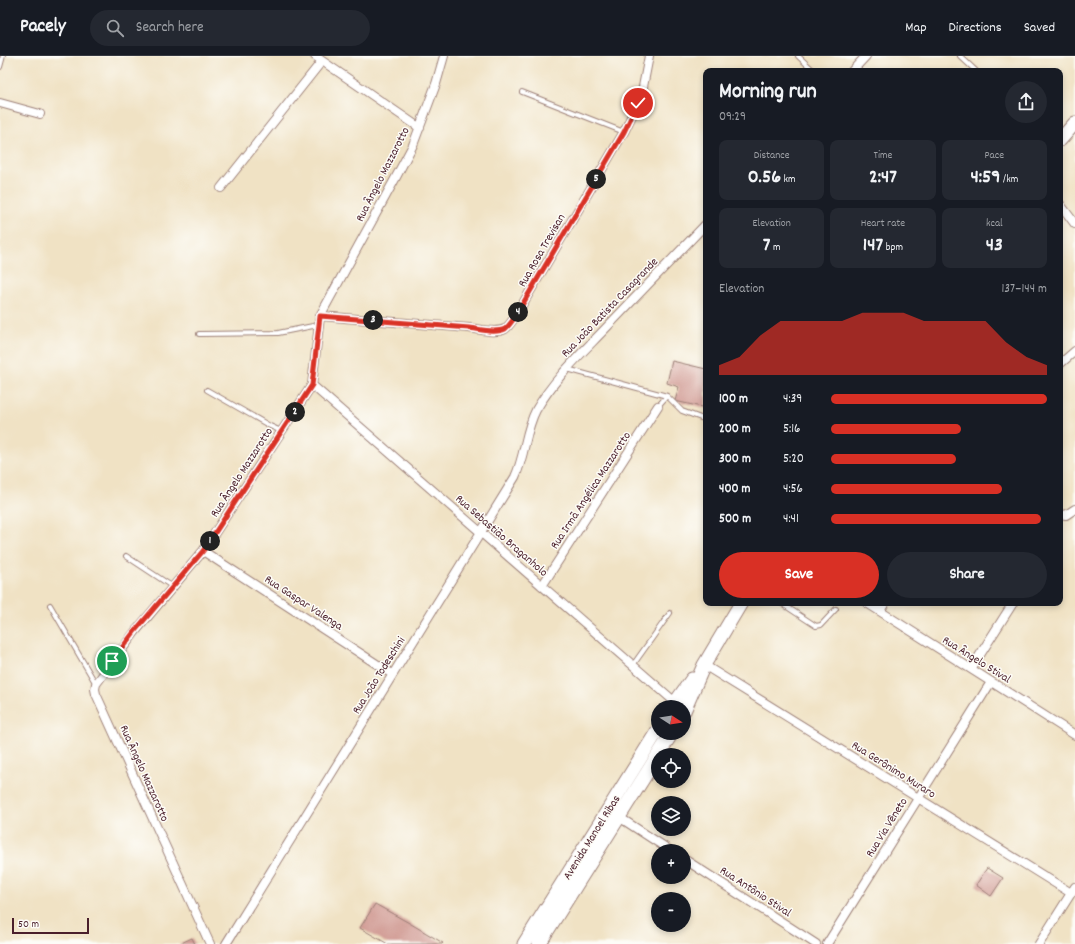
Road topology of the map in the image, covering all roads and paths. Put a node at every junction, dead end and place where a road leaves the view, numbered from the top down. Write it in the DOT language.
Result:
graph roads {
  1 [pos="3,56"];
  2 [pos="315,56"];
  3 [pos="444,56"];
  4 [pos="649,56"];
  5 [pos="798,56"];
  6 [pos="866,56"];
  7 [pos="960,56"];
  8 [pos="322,61"];
  9 [pos="0,67"];
  10 [pos="811,68"];
  11 [pos="855,68"];
  12 [pos="973,68"];
  13 [pos="522,92"];
  14 [pos="0,103"];
  15 [pos="40,114"];
  16 [pos="1075,123"];
  17 [pos="420,128"];
  18 [pos="624,132"];
  19 [pos="1063,137"];
  20 [pos="221,188"];
  21 [pos="1063,208"];
  22 [pos="1075,224"];
  23 [pos="703,227"];
  24 [pos="319,320"];
  25 [pos="199,334"];
  26 [pos="1075,351"];
  27 [pos="1063,361"];
  28 [pos="567,369"];
  29 [pos="312,385"];
  30 [pos="208,390"];
  31 [pos="667,396"];
  32 [pos="658,406"];
  33 [pos="536,412"];
  34 [pos="703,419"];
  35 [pos="282,431"];
  36 [pos="1075,509"];
  37 [pos="1063,514"];
  38 [pos="480,532"];
  39 [pos="203,551"];
  40 [pos="126,556"];
  41 [pos="542,586"];
  42 [pos="173,587"];
  43 [pos="50,605"];
  44 [pos="739,606"];
  45 [pos="786,606"];
  46 [pos="872,606"];
  47 [pos="883,606"];
  48 [pos="1011,606"];
  49 [pos="836,609"];
  50 [pos="880,611"];
  51 [pos="670,613"];
  52 [pos="704,665"];
  53 [pos="633,666"];
  54 [pos="971,669"];
  55 [pos="392,674"];
  56 [pos="991,682"];
  57 [pos="96,684"];
  58 [pos="669,700"];
  59 [pos="681,700"];
  60 [pos="1075,735"];
  61 [pos="652,740"];
  62 [pos="651,766"];
  63 [pos="918,798"];
  64 [pos="619,817"];
  65 [pos="660,844"];
  66 [pos="691,864"];
  67 [pos="1073,890"];
  68 [pos="210,944"];
  69 [pos="226,944"];
  70 [pos="524,944"];
  71 [pos="540,944"];
  72 [pos="816,944"];
  73 [pos="827,944"];
  74 [pos="1039,944"];
  1 -- 9 [label="lane"];
  2 -- 8 [label="street"];
  3 -- 17 [label="street, Rua Ângelo Mazzarotto"];
  4 -- 18 [label="street, Rua Rosa Trevisan"];
  5 -- 10 [label="lane"];
  6 -- 11 [label="street"];
  7 -- 12 [label="lane"];
  8 -- 17 [label="street"];
  8 -- 20 [label="street"];
  13 -- 18 [label="lane"];
  14 -- 15 [label="street"];
  16 -- 19 [label="main road"];
  17 -- 24 [label="street, Rua Ângelo Mazzarotto"];
  18 -- 24 [label="street, Rua Rosa Trevisan"];
  21 -- 22 [label="street"];
  23 -- 28 [label="street, Rua João Batista Casagrande"];
  24 -- 25 [label="lane"];
  24 -- 29 [label="street, Rua Ângelo Mazzarotto"];
  26 -- 27 [label="street"];
  28 -- 31 [label="lane"];
  28 -- 33 [label="street, Rua João Batista Casagrande"];
  29 -- 35 [label="street, Rua Ângelo Mazzarotto"];
  29 -- 38 [label="street, Rua Sebastião Braganholo"];
  30 -- 35 [label="lane"];
  31 -- 32 [label="lane"];
  31 -- 34 [label="lane"];
  32 -- 41 [label="street, Rua Irmã Angélica Mazzarotto"];
  33 -- 38 [label="street, Rua João Todeschini"];
  35 -- 39 [label="street, Rua Ângelo Mazzarotto"];
  36 -- 37 [label="street"];
  38 -- 41 [label="street, Rua Sebastião Braganholo"];
  38 -- 55 [label="street, Rua João Todeschini"];
  39 -- 42 [label="street, Rua Ângelo Mazzarotto"];
  39 -- 55 [label="street, Rua Gaspar Valenga"];
  40 -- 42 [label="lane"];
  41 -- 53 [label="street, Rua Sebastião Braganholo"];
  42 -- 57 [label="street, Rua Ângelo Mazzarotto"];
  43 -- 57 [label="lane"];
  44 -- 52 [label="main road"];
  45 -- 49 [label="lane"];
  46 -- 50 [label="street, Rua Ângelo Stival"];
  47 -- 50 [label="street"];
  48 -- 54 [label="street"];
  50 -- 54 [label="street, Rua Ângelo Stival"];
  51 -- 53 [label="lane"];
  52 -- 59 [label="main road"];
  52 -- 63 [label="street, Rua Gerônimo Muraro"];
  53 -- 58 [label="street, Rua Sebastião Braganholo"];
  54 -- 56 [label="street, Rua Ângelo Stival"];
  55 -- 69 [label="street, Rua João Todeschini"];
  56 -- 60 [label="street, Rua Ângelo Stival"];
  56 -- 63 [label="street, Rua Via Vêneto"];
  57 -- 68 [label="street, Rua Ângelo Mazzarotto"];
  61 -- 70 [label="main road, Avenida Manoel Ribas"];
  62 -- 64 [label="main road, Avenida Manoel Ribas"];
  63 -- 67 [label="street, Rua Gerônimo Muraro"];
  63 -- 73 [label="street, Rua Via Vêneto"];
  64 -- 65 [label="street"];
  64 -- 71 [label="main road, Avenida Manoel Ribas"];
  66 -- 72 [label="street, Rua Antônio Stival"];
  67 -- 74 [label="street"];
}
